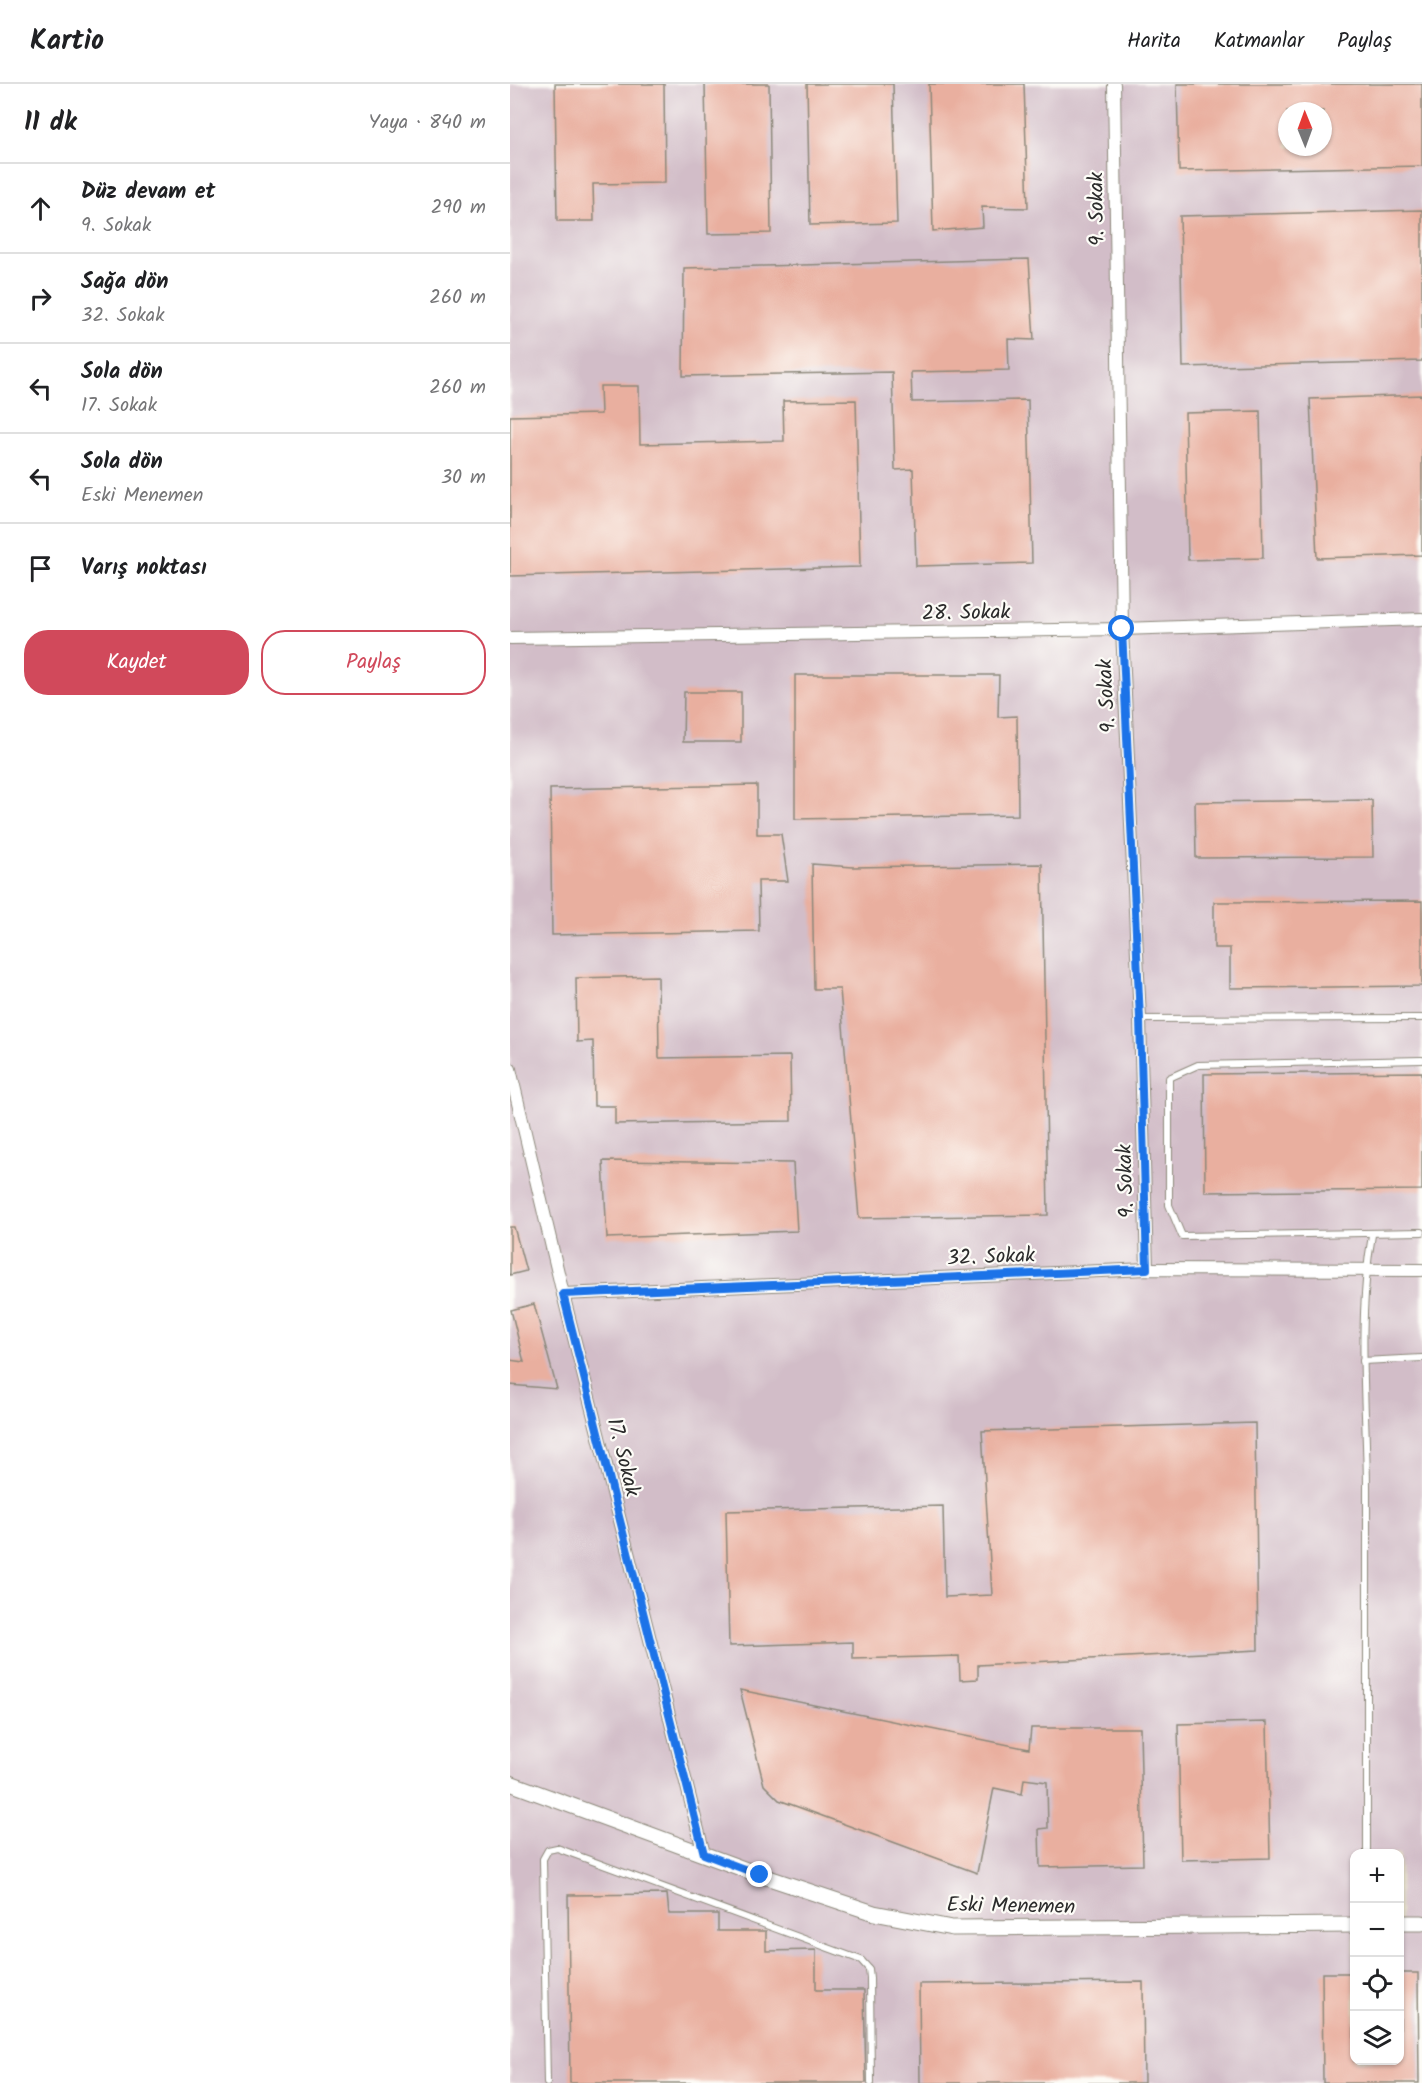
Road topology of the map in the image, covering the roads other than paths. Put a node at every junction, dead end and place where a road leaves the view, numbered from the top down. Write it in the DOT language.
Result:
graph roads {
  1 [pos="1114,84"];
  2 [pos="1422,620"];
  3 [pos="1122,629"];
  4 [pos="510,638"];
  5 [pos="1422,1018"];
  6 [pos="1140,1019"];
  7 [pos="1422,1060"];
  8 [pos="510,1069"];
  9 [pos="1422,1232"];
  10 [pos="1372,1235"];
  11 [pos="1147,1269"];
  12 [pos="1422,1270"];
  13 [pos="1366,1271"];
  14 [pos="563,1294"];
  15 [pos="1422,1358"];
  16 [pos="1363,1361"];
  17 [pos="510,1783"];
  18 [pos="1366,1849"];
  19 [pos="704,1854"];
  20 [pos="1404,1923"];
  21 [pos="1422,1923"];
  22 [pos="1350,1924"];
  23 [pos="547,2083"];
  24 [pos="871,2083"];
  1 -- 3 [label="street, 9. Sokak"];
  2 -- 3 [label="street, 28. Sokak"];
  3 -- 4 [label="street, 28. Sokak"];
  3 -- 6 [label="street, 9. Sokak"];
  5 -- 6 [label="lane"];
  6 -- 11 [label="street, 9. Sokak"];
  7 -- 10 [label="lane"];
  8 -- 14 [label="street, 17. Sokak"];
  9 -- 10 [label="lane"];
  10 -- 13 [label="lane"];
  11 -- 13 [label="street, 32. Sokak"];
  11 -- 14 [label="street, 32. Sokak"];
  12 -- 13 [label="street, 32. Sokak"];
  13 -- 16 [label="lane"];
  14 -- 19 [label="street, 17. Sokak"];
  15 -- 16 [label="lane"];
  16 -- 18 [label="lane"];
  17 -- 19 [label="street, Eski Menemen"];
  19 -- 22 [label="street, Eski Menemen"];
  20 -- 21 [label="street"];
  23 -- 24 [label="lane"];
}
